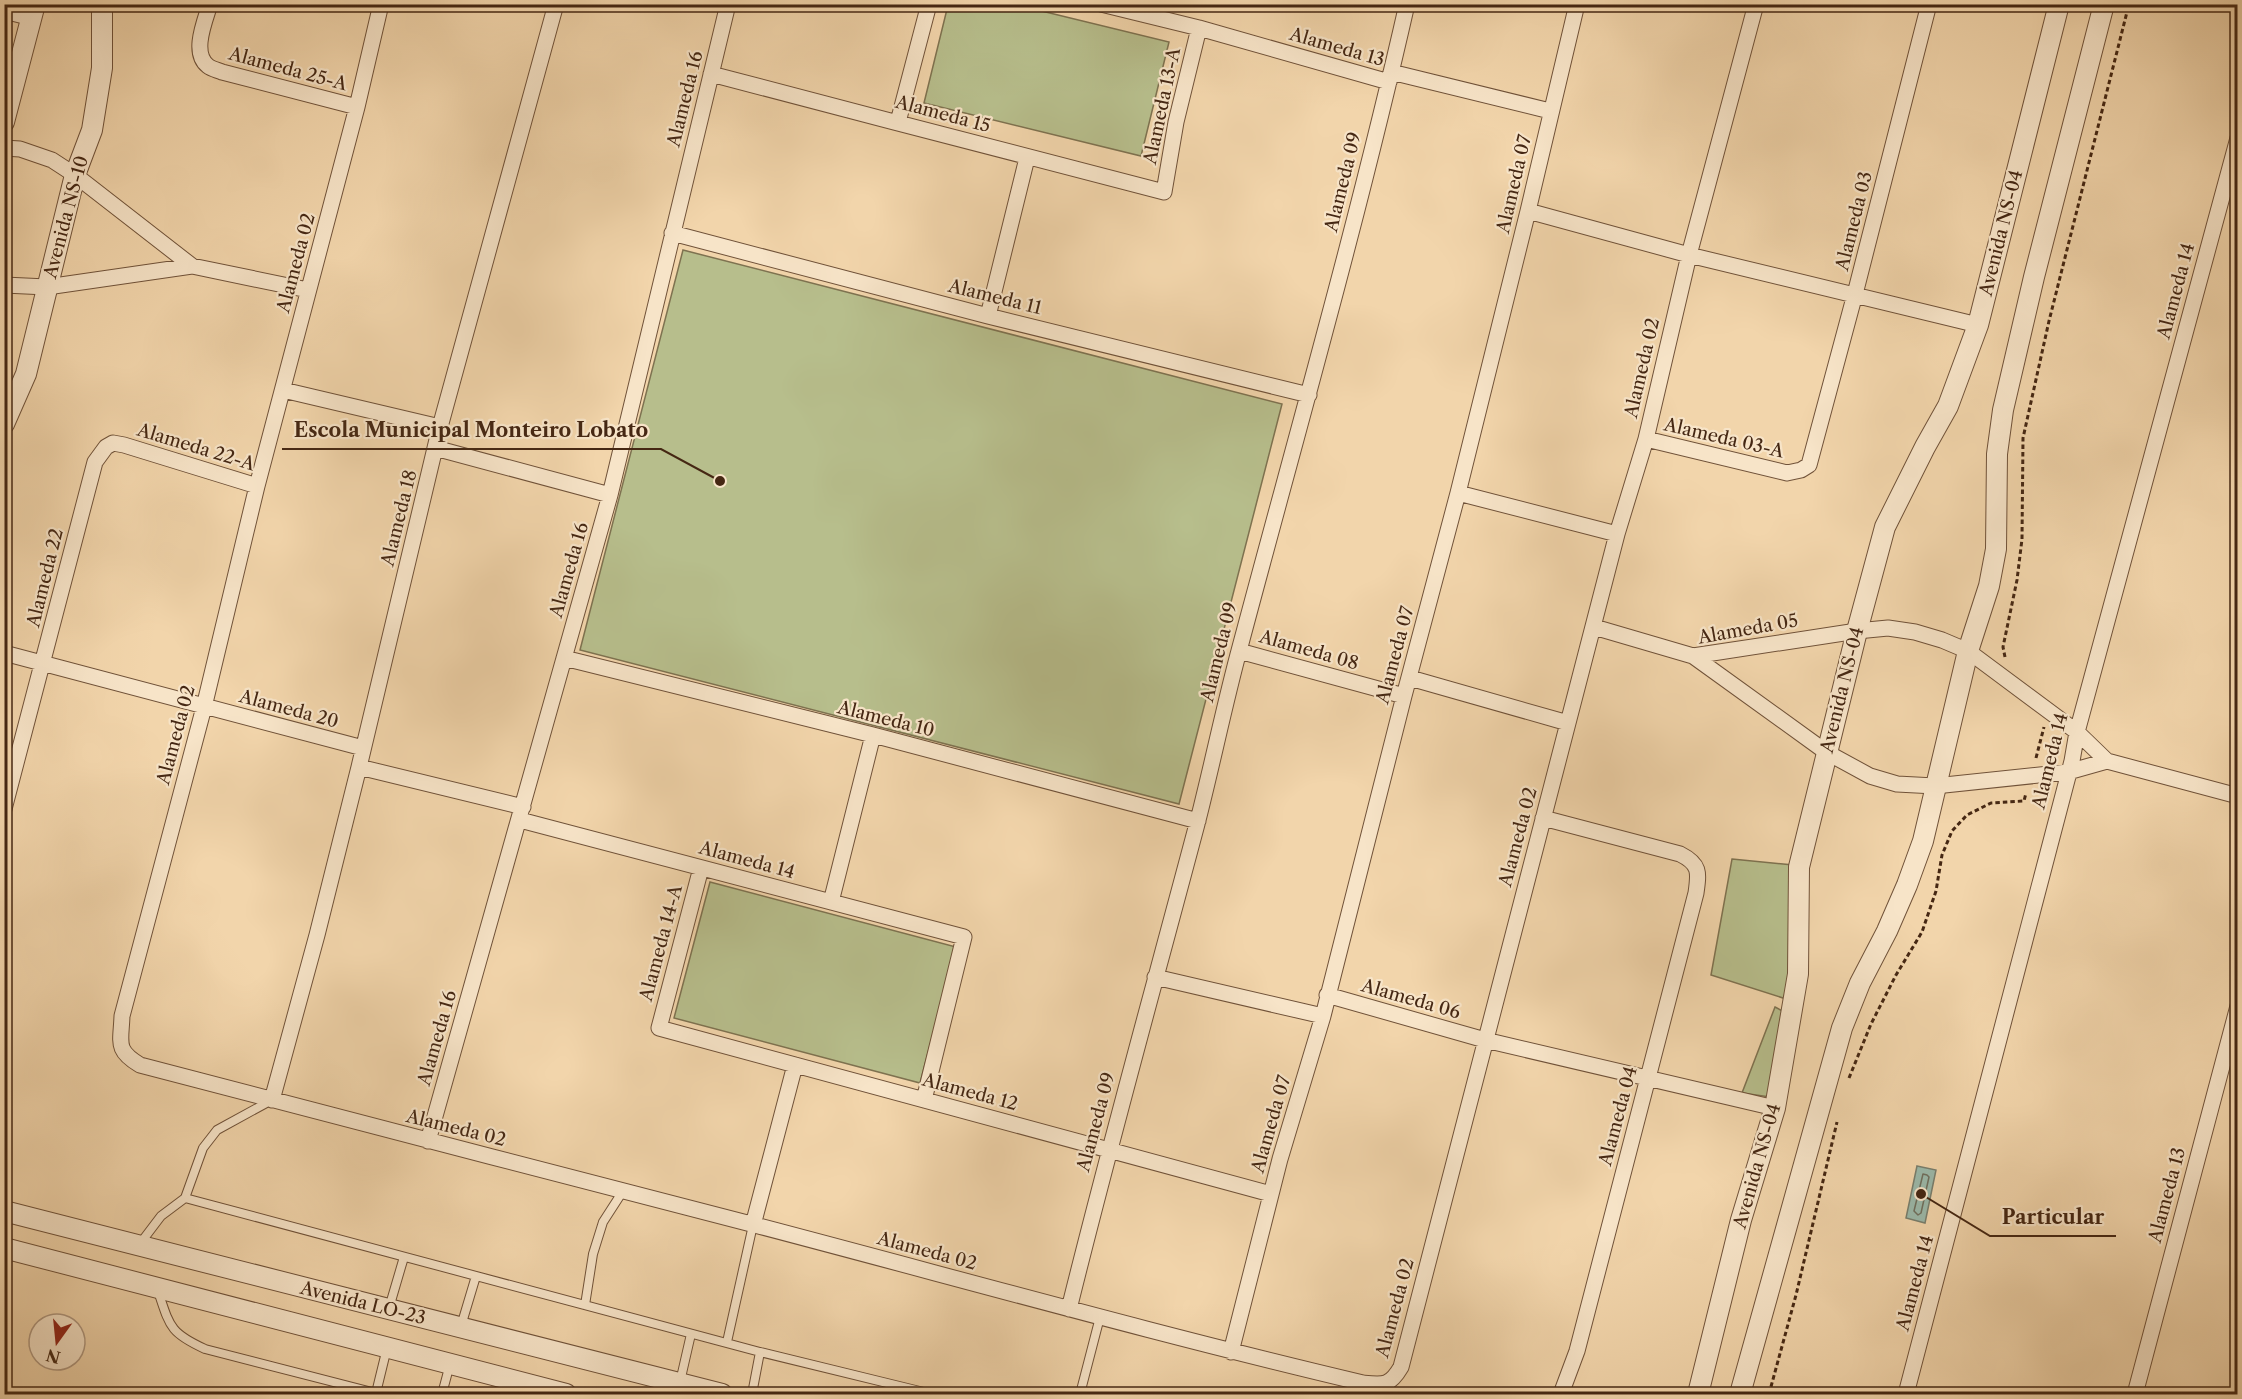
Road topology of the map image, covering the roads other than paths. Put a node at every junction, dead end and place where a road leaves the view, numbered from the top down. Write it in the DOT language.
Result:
graph roads {
  1 [pos="102,4"];
  2 [pos="210,4"];
  3 [pos="381,4"];
  4 [pos="556,4"];
  5 [pos="728,4"];
  6 [pos="929,4"];
  7 [pos="1101,4"];
  8 [pos="1407,4"];
  9 [pos="1577,4"];
  10 [pos="1929,4"];
  11 [pos="2060,4"];
  12 [pos="2104,4"];
  13 [pos="1755,5"];
  14 [pos="4,11"];
  15 [pos="34,11"];
  16 [pos="1199,28"];
  17 [pos="711,74"];
  18 [pos="1390,77"];
  19 [pos="357,107"];
  20 [pos="1550,111"];
  21 [pos="4,122"];
  22 [pos="898,122"];
  23 [pos="2238,138"];
  24 [pos="4,148"];
  25 [pos="1027,158"];
  26 [pos="75,175"];
  27 [pos="1164,192"];
  28 [pos="1528,211"];
  29 [pos="672,233"];
  30 [pos="1689,255"];
  31 [pos="192,267"];
  32 [pos="4,285"];
  33 [pos="47,287"];
  34 [pos="309,290"];
  35 [pos="1855,294"];
  36 [pos="988,316"];
  37 [pos="1978,325"];
  38 [pos="283,390"];
  39 [pos="1309,395"];
  40 [pos="4,424"];
  41 [pos="440,427"];
  42 [pos="1646,439"];
  43 [pos="1815,447"];
  44 [pos="435,448"];
  45 [pos="95,462"];
  46 [pos="257,486"];
  47 [pos="1458,493"];
  48 [pos="610,495"];
  49 [pos="1617,534"];
  50 [pos="1594,627"];
  51 [pos="1857,631"];
  52 [pos="1239,651"];
  53 [pos="1968,651"];
  54 [pos="4,653"];
  55 [pos="1692,656"];
  56 [pos="564,658"];
  57 [pos="44,663"];
  58 [pos="1410,678"];
  59 [pos="1404,696"];
  60 [pos="204,707"];
  61 [pos="1568,723"];
  62 [pos="2077,732"];
  63 [pos="873,735"];
  64 [pos="363,748"];
  65 [pos="1826,752"];
  66 [pos="2107,761"];
  67 [pos="359,767"];
  68 [pos="2068,772"];
  69 [pos="1935,786"];
  70 [pos="2238,796"];
  71 [pos="4,808"];
  72 [pos="522,814"];
  73 [pos="1543,818"];
  74 [pos="1198,821"];
  75 [pos="701,868"];
  76 [pos="831,902"];
  77 [pos="1155,977"];
  78 [pos="1327,995"];
  79 [pos="2238,1006"];
  80 [pos="1323,1016"];
  81 [pos="659,1028"];
  82 [pos="1485,1040"];
  83 [pos="795,1065"];
  84 [pos="1648,1078"];
  85 [pos="272,1100"];
  86 [pos="924,1100"];
  87 [pos="1775,1108"];
  88 [pos="428,1141"];
  89 [pos="1108,1150"];
  90 [pos="623,1191"];
  91 [pos="185,1198"];
  92 [pos="1270,1200"];
  93 [pos="4,1211"];
  94 [pos="753,1225"];
  95 [pos="139,1245"];
  96 [pos="4,1248"];
  97 [pos="404,1257"];
  98 [pos="476,1276"];
  99 [pos="157,1288"];
  100 [pos="585,1305"];
  101 [pos="388,1309"];
  102 [pos="1069,1309"];
  103 [pos="1100,1317"];
  104 [pos="461,1328"];
  105 [pos="691,1334"];
  106 [pos="727,1342"];
  107 [pos="387,1348"];
  108 [pos="760,1352"];
  109 [pos="1231,1352"];
  110 [pos="450,1364"];
  111 [pos="679,1383"];
  112 [pos="378,1394"];
  113 [pos="442,1395"];
  114 [pos="566,1395"];
  115 [pos="722,1395"];
  116 [pos="752,1395"];
  117 [pos="932,1395"];
  118 [pos="1080,1395"];
  119 [pos="1561,1395"];
  120 [pos="1698,1395"];
  121 [pos="1740,1395"];
  122 [pos="1906,1395"];
  123 [pos="2135,1395"];
  1 -- 26 [label="street, Avenida NS-10"];
  2 -- 19 [label="street, Alameda 25-A"];
  3 -- 19 [label="street, Alameda 02"];
  4 -- 41 [label="street, Alameda 18"];
  5 -- 17 [label="street, Alameda 16"];
  6 -- 22 [label="street"];
  7 -- 16 [label="street, Alameda 13"];
  8 -- 18 [label="street, Alameda 09"];
  9 -- 20 [label="street, Alameda 07"];
  10 -- 35 [label="street, Alameda 03"];
  11 -- 37 [label="street, Avenida NS-04"];
  12 -- 53 [label="street"];
  13 -- 30 [label="street, Alameda 02"];
  14 -- 15 [label="street"];
  15 -- 21 [label="street"];
  16 -- 18 [label="street, Alameda 13"];
  16 -- 27 [label="street, Alameda 13-A"];
  17 -- 22 [label="street, Alameda 15"];
  17 -- 29 [label="street, Alameda 16"];
  18 -- 20 [label="street, Alameda 13"];
  18 -- 39 [label="street, Alameda 09"];
  19 -- 34 [label="street, Alameda 02"];
  20 -- 28 [label="street, Alameda 07"];
  22 -- 25 [label="street, Alameda 15"];
  23 -- 62 [label="street, Alameda 14"];
  24 -- 26 [label="street"];
  25 -- 27 [label="street, Alameda 15"];
  25 -- 36 [label="street"];
  26 -- 31 [label="street"];
  26 -- 33 [label="street, Avenida NS-10"];
  28 -- 30 [label="street"];
  28 -- 47 [label="street, Alameda 07"];
  29 -- 36 [label="street, Alameda 11"];
  29 -- 48 [label="street, Alameda 16"];
  30 -- 35 [label="street"];
  30 -- 42 [label="street, Alameda 02"];
  31 -- 33 [label="street"];
  31 -- 34 [label="street"];
  32 -- 33 [label="street"];
  33 -- 40 [label="street, Avenida NS-10"];
  34 -- 38 [label="street, Alameda 02"];
  35 -- 37 [label="street"];
  35 -- 43 [label="street, Alameda 03"];
  36 -- 39 [label="street, Alameda 11"];
  37 -- 51 [label="street, Avenida NS-04"];
  38 -- 41 [label="street"];
  38 -- 46 [label="street, Alameda 02"];
  39 -- 52 [label="street, Alameda 09"];
  41 -- 44 [label="street, Alameda 18"];
  42 -- 43 [label="street, Alameda 03-A"];
  42 -- 49 [label="street, Alameda 02"];
  44 -- 48 [label="street"];
  44 -- 64 [label="street, Alameda 18"];
  45 -- 46 [label="street, Alameda 22-A"];
  45 -- 57 [label="street, Alameda 22"];
  46 -- 60 [label="street, Alameda 02"];
  47 -- 49 [label="street"];
  47 -- 58 [label="street, Alameda 07"];
  48 -- 56 [label="street, Alameda 16"];
  49 -- 50 [label="street, Alameda 02"];
  50 -- 55 [label="street"];
  50 -- 61 [label="street, Alameda 02"];
  51 -- 53 [label="street, Alameda 05"];
  51 -- 55 [label="street, Alameda 05"];
  51 -- 65 [label="street, Avenida NS-04"];
  52 -- 59 [label="street, Alameda 08"];
  52 -- 74 [label="street, Alameda 09"];
  53 -- 62 [label="street, Alameda 05"];
  53 -- 69 [label="street"];
  54 -- 57 [label="street, Alameda 20"];
  55 -- 65 [label="street, Alameda 05"];
  56 -- 63 [label="street, Alameda 10"];
  56 -- 72 [label="street, Alameda 16"];
  57 -- 60 [label="street, Alameda 20"];
  57 -- 71 [label="street, Alameda 22"];
  58 -- 59 [label="street, Alameda 07"];
  58 -- 61 [label="street"];
  59 -- 78 [label="street, Alameda 07"];
  60 -- 64 [label="street, Alameda 20"];
  60 -- 85 [label="street, Alameda 02"];
  61 -- 73 [label="street, Alameda 02"];
  62 -- 66 [label="street, Alameda 05"];
  62 -- 68 [label="street, Alameda 14"];
  63 -- 74 [label="street, Alameda 10"];
  63 -- 76 [label="street"];
  64 -- 67 [label="street, Alameda 18"];
  65 -- 69 [label="street, Alameda 05"];
  65 -- 87 [label="street, Avenida NS-04"];
  66 -- 68 [label="street, Alameda 05"];
  66 -- 70 [label="street, Alameda 05"];
  67 -- 72 [label="street, Alameda 14"];
  67 -- 85 [label="street, Alameda 18"];
  68 -- 69 [label="street, Alameda 05"];
  68 -- 122 [label="street, Alameda 14"];
  69 -- 121 [label="street"];
  72 -- 75 [label="street, Alameda 14"];
  72 -- 88 [label="street, Alameda 16"];
  73 -- 82 [label="street, Alameda 02"];
  73 -- 84 [label="street, Alameda 04"];
  74 -- 77 [label="street, Alameda 09"];
  75 -- 76 [label="street, Alameda 14"];
  75 -- 81 [label="street, Alameda 14-A"];
  76 -- 86 [label="street, Alameda 14"];
  77 -- 80 [label="street"];
  77 -- 89 [label="street, Alameda 09"];
  78 -- 80 [label="street, Alameda 07"];
  78 -- 82 [label="street, Alameda 06"];
  79 -- 123 [label="street, Alameda 13"];
  80 -- 92 [label="street, Alameda 07"];
  81 -- 83 [label="street, Alameda 12"];
  82 -- 84 [label="street, Alameda 06"];
  82 -- 109 [label="street, Alameda 02"];
  83 -- 86 [label="street, Alameda 12"];
  83 -- 94 [label="street"];
  84 -- 87 [label="street, Alameda 06"];
  84 -- 119 [label="street, Alameda 04"];
  85 -- 88 [label="street, Alameda 02"];
  85 -- 91 [label="lane"];
  86 -- 89 [label="street, Alameda 12"];
  87 -- 120 [label="street, Avenida NS-04"];
  88 -- 90 [label="street, Alameda 02"];
  89 -- 92 [label="street, Alameda 12"];
  89 -- 102 [label="street, Alameda 09"];
  90 -- 94 [label="street, Alameda 02"];
  90 -- 100 [label="lane"];
  91 -- 95 [label="lane"];
  91 -- 97 [label="lane"];
  92 -- 109 [label="street, Alameda 07"];
  93 -- 95 [label="street, Avenida LO-23"];
  94 -- 102 [label="street, Alameda 02"];
  94 -- 106 [label="lane"];
  95 -- 101 [label="street, Avenida LO-23"];
  96 -- 99 [label="street, Avenida LO-23"];
  97 -- 98 [label="lane"];
  97 -- 101 [label="lane"];
  98 -- 100 [label="lane"];
  98 -- 104 [label="lane"];
  99 -- 107 [label="street, Avenida LO-23"];
  99 -- 112 [label="lane"];
  100 -- 105 [label="lane"];
  101 -- 104 [label="street, Avenida LO-23"];
  102 -- 103 [label="street, Alameda 02"];
  103 -- 109 [label="street, Alameda 02"];
  103 -- 118 [label="lane"];
  104 -- 111 [label="street, Avenida LO-23"];
  105 -- 106 [label="lane"];
  105 -- 111 [label="lane"];
  106 -- 108 [label="lane"];
  107 -- 110 [label="street, Avenida LO-23"];
  107 -- 112 [label="lane"];
  108 -- 116 [label="lane"];
  108 -- 117 [label="lane"];
  110 -- 113 [label="lane"];
  110 -- 114 [label="street, Avenida LO-23"];
  111 -- 115 [label="street, Avenida LO-23"];
}
